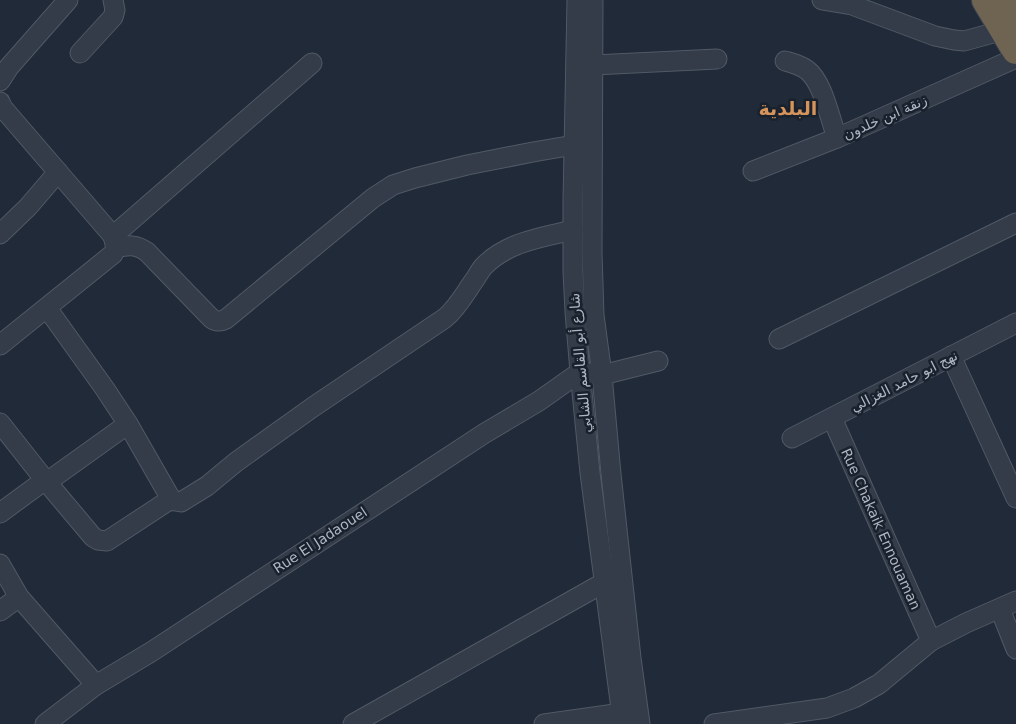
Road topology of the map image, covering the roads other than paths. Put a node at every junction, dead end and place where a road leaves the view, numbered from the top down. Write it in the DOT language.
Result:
graph roads {
  1 [pos="68,0"];
  2 [pos="113,0"];
  3 [pos="576,0"];
  4 [pos="594,0"];
  5 [pos="807,0"];
  6 [pos="821,0"];
  7 [pos="986,0"];
  8 [pos="1010,0"];
  9 [pos="1012,30"];
  10 [pos="80,53"];
  11 [pos="1016,58"];
  12 [pos="717,59"];
  13 [pos="784,60"];
  14 [pos="312,63"];
  15 [pos="593,65"];
  16 [pos="3,68"];
  17 [pos="575,72"];
  18 [pos="0,102"];
  19 [pos="837,138"];
  20 [pos="574,145"];
  21 [pos="753,171"];
  22 [pos="58,172"];
  23 [pos="1016,223"];
  24 [pos="573,230"];
  25 [pos="0,234"];
  26 [pos="114,242"];
  27 [pos="47,308"];
  28 [pos="1016,323"];
  29 [pos="779,339"];
  30 [pos="0,345"];
  31 [pos="952,356"];
  32 [pos="658,361"];
  33 [pos="580,372"];
  34 [pos="602,375"];
  35 [pos="832,418"];
  36 [pos="0,422"];
  37 [pos="128,424"];
  38 [pos="792,438"];
  39 [pos="46,481"];
  40 [pos="1016,498"];
  41 [pos="171,499"];
  42 [pos="0,513"];
  43 [pos="0,564"];
  44 [pos="614,579"];
  45 [pos="19,597"];
  46 [pos="1008,605"];
  47 [pos="0,611"];
  48 [pos="931,641"];
  49 [pos="1016,649"];
  50 [pos="96,686"];
  51 [pos="623,718"];
  52 [pos="46,724"];
  53 [pos="353,724"];
  54 [pos="544,724"];
  55 [pos="640,724"];
  56 [pos="714,724"];
  1 -- 16 [label="street"];
  2 -- 10 [label="street"];
  3 -- 17 [label="street, شارع أبو القاسم الشابي"];
  4 -- 15 [label="street, شارع أبو القاسم الشابي"];
  5 -- 6 [label="street"];
  6 -- 9 [label="street"];
  7 -- 9 [label="highway"];
  8 -- 9 [label="highway"];
  11 -- 19 [label="street, زنقة ابن خلدون"];
  12 -- 15 [label="street"];
  13 -- 19 [label="street"];
  14 -- 26 [label="street"];
  15 -- 17 [label="street"];
  15 -- 34 [label="street, شارع أبو القاسم الشابي"];
  17 -- 20 [label="street, شارع أبو القاسم الشابي"];
  18 -- 22 [label="street"];
  19 -- 21 [label="street, زنقة ابن خلدون"];
  20 -- 24 [label="street, شارع أبو القاسم الشابي"];
  20 -- 26 [label="street"];
  22 -- 25 [label="street"];
  22 -- 26 [label="street"];
  23 -- 29 [label="street"];
  24 -- 33 [label="street, شارع أبو القاسم الشابي"];
  24 -- 41 [label="street"];
  26 -- 27 [label="street"];
  27 -- 30 [label="street"];
  27 -- 37 [label="street"];
  28 -- 31 [label="street, نهج ابو حامد الغزالي"];
  31 -- 35 [label="street, نهج ابو حامد الغزالي"];
  31 -- 40 [label="street"];
  32 -- 34 [label="street"];
  33 -- 34 [label="street"];
  33 -- 44 [label="street, شارع أبو القاسم الشابي"];
  33 -- 50 [label="street, Rue El Jadaouel"];
  34 -- 44 [label="street, شارع أبو القاسم الشابي"];
  35 -- 38 [label="street, نهج ابو حامد الغزالي"];
  35 -- 48 [label="street, Rue Chakaik Ennouaman"];
  36 -- 39 [label="street"];
  37 -- 39 [label="street"];
  37 -- 41 [label="street"];
  39 -- 41 [label="street"];
  39 -- 42 [label="street"];
  43 -- 45 [label="street"];
  44 -- 51 [label="street, شارع أبو القاسم الشابي"];
  44 -- 53 [label="street"];
  44 -- 55 [label="street, شارع أبو القاسم الشابي"];
  45 -- 47 [label="street"];
  45 -- 50 [label="street"];
  46 -- 48 [label="street"];
  46 -- 49 [label="street"];
  48 -- 56 [label="street"];
  50 -- 52 [label="street, Rue El Jadaouel"];
  51 -- 54 [label="street"];
}
